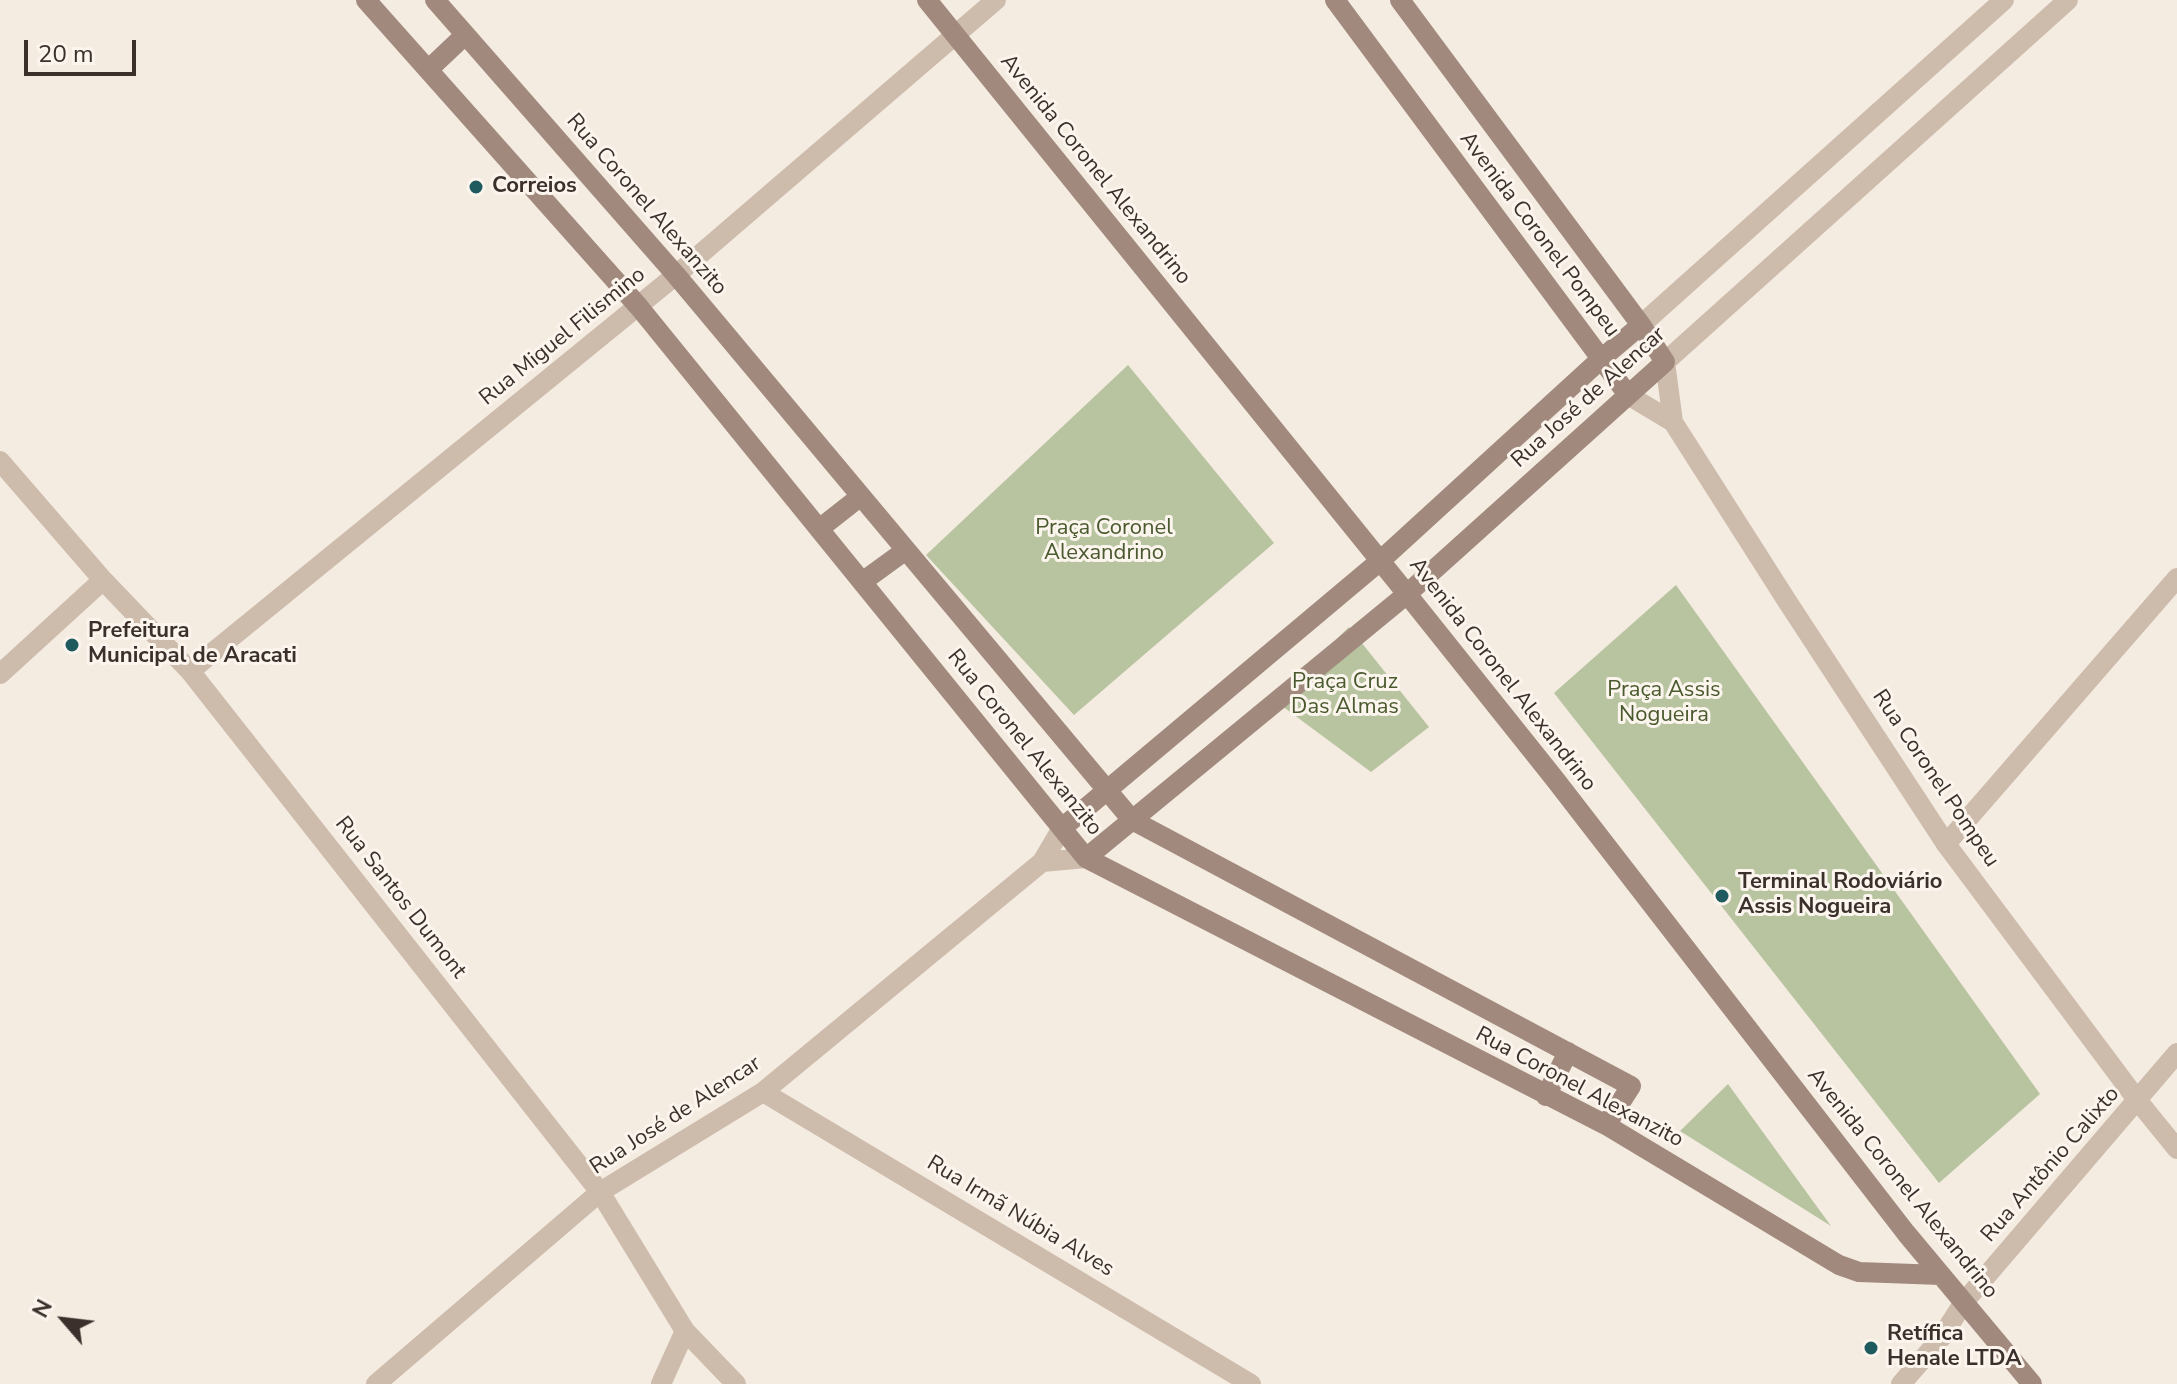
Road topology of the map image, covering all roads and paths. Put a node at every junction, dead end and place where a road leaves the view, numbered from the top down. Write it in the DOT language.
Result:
graph roads {
  1 [pos="366,0"];
  2 [pos="435,0"];
  3 [pos="927,0"];
  4 [pos="996,0"];
  5 [pos="1335,0"];
  6 [pos="1400,0"];
  7 [pos="2004,0"];
  8 [pos="2068,0"];
  9 [pos="954,34"];
  10 [pos="465,35"];
  11 [pos="428,70"];
  12 [pos="676,275"];
  13 [pos="639,307"];
  14 [pos="1641,325"];
  15 [pos="1601,359"];
  16 [pos="1665,362"];
  17 [pos="1628,395"];
  18 [pos="1673,422"];
  19 [pos="0,461"];
  20 [pos="861,496"];
  21 [pos="819,529"];
  22 [pos="906,550"];
  23 [pos="1380,561"];
  24 [pos="2177,578"];
  25 [pos="103,580"];
  26 [pos="862,582"];
  27 [pos="1407,594"];
  28 [pos="190,671"];
  29 [pos="0,674"];
  30 [pos="1107,789"];
  31 [pos="1132,820"];
  32 [pos="1062,828"];
  33 [pos="1946,844"];
  34 [pos="1086,858"];
  35 [pos="1042,862"];
  36 [pos="1568,1052"];
  37 [pos="2177,1053"];
  38 [pos="763,1092"];
  39 [pos="1546,1096"];
  40 [pos="2138,1101"];
  41 [pos="1606,1125"];
  42 [pos="2177,1149"];
  43 [pos="600,1192"];
  44 [pos="1941,1275"];
  45 [pos="1964,1302"];
  46 [pos="685,1331"];
  47 [pos="376,1384"];
  48 [pos="661,1384"];
  49 [pos="736,1384"];
  50 [pos="1251,1384"];
  51 [pos="1901,1384"];
  52 [pos="2032,1384"];
  1 -- 11 [label="main road, Rua Coronel Alexanzito"];
  2 -- 10 [label="main road, Rua Coronel Alexanzito"];
  3 -- 9 [label="main road, Avenida Coronel Alexandrino"];
  4 -- 9 [label="street, Rua Miguel Filismino"];
  5 -- 15 [label="main road, Avenida Coronel Pompeu"];
  6 -- 14 [label="main road, Avenida Coronel Pompeu"];
  7 -- 14 [label="street, Rua José de Alencar"];
  8 -- 16 [label="street, Rua José de Alencar"];
  9 -- 12 [label="street, Rua Miguel Filismino"];
  9 -- 23 [label="main road, Avenida Coronel Alexandrino"];
  10 -- 11 [label="main road"];
  10 -- 12 [label="main road, Rua Coronel Alexanzito"];
  11 -- 13 [label="main road, Rua Coronel Alexanzito"];
  12 -- 13 [label="street, Rua Miguel Filismino"];
  12 -- 20 [label="main road, Rua Coronel Alexanzito"];
  13 -- 21 [label="main road, Rua Coronel Alexanzito"];
  13 -- 28 [label="street, Rua Miguel Filismino"];
  14 -- 15 [label="main road, Rua José de Alencar"];
  14 -- 16 [label="main road, Avenida Coronel Pompeu"];
  15 -- 17 [label="main road, Avenida Coronel Pompeu"];
  15 -- 23 [label="main road, Rua José de Alencar"];
  16 -- 17 [label="main road, Rua José de Alencar"];
  16 -- 18 [label="street, Avenida Coronel Pompeu"];
  17 -- 18 [label="street, Avenida Coronel Pompeu"];
  17 -- 27 [label="main road, Rua José de Alencar"];
  18 -- 33 [label="street, Rua Coronel Pompeu"];
  19 -- 25 [label="street, Rua Santos Dumont"];
  20 -- 21 [label="main road"];
  20 -- 22 [label="main road, Rua Coronel Alexanzito"];
  21 -- 26 [label="main road, Rua Coronel Alexanzito"];
  22 -- 26 [label="main road"];
  22 -- 30 [label="main road, Rua Coronel Alexanzito"];
  23 -- 27 [label="main road, Avenida Coronel Alexandrino"];
  23 -- 30 [label="main road, Rua José de Alencar"];
  24 -- 33 [label="street"];
  25 -- 28 [label="street, Rua Santos Dumont"];
  25 -- 29 [label="street"];
  26 -- 32 [label="main road, Rua Coronel Alexanzito"];
  27 -- 31 [label="main road, Rua José de Alencar"];
  27 -- 44 [label="main road, Avenida Coronel Alexandrino"];
  28 -- 43 [label="street, Rua Santos Dumont"];
  30 -- 31 [label="main road, Rua Coronel Alexanzito"];
  30 -- 32 [label="main road, Rua José de Alencar"];
  31 -- 34 [label="main road, Rua José de Alencar"];
  31 -- 36 [label="main road, Rua Coronel Alexanzito"];
  32 -- 34 [label="main road, Rua Coronel Alexanzito"];
  32 -- 35 [label="street, Rua José de Alencar"];
  33 -- 40 [label="street, Rua Coronel Pompeu"];
  34 -- 35 [label="street"];
  34 -- 39 [label="main road, Rua Coronel Alexanzito"];
  35 -- 38 [label="street, Rua José de Alencar"];
  36 -- 39 [label="main road"];
  36 -- 41 [label="main road, Rua Coronel Alexanzito"];
  37 -- 40 [label="street, Rua Antônio Calixto"];
  38 -- 43 [label="street, Rua José de Alencar"];
  38 -- 50 [label="street, Rua Irmã Núbia Alves"];
  39 -- 41 [label="main road, Rua Coronel Alexanzito"];
  40 -- 42 [label="street, Rua Coronel Pompeu"];
  40 -- 45 [label="street, Rua Antônio Calixto"];
  41 -- 44 [label="main road, Rua Coronel Alexanzito"];
  43 -- 46 [label="street, Rua Santos Dumont"];
  43 -- 47 [label="street, Rua José de Alencar"];
  44 -- 45 [label="main road, Avenida Coronel Alexandrino"];
  45 -- 51 [label="street, Rua Antônio Calixto"];
  45 -- 52 [label="main road, Avenida Coronel Alexandrino"];
  46 -- 48 [label="street"];
  46 -- 49 [label="street, Rua Santos Dumont"];
}
